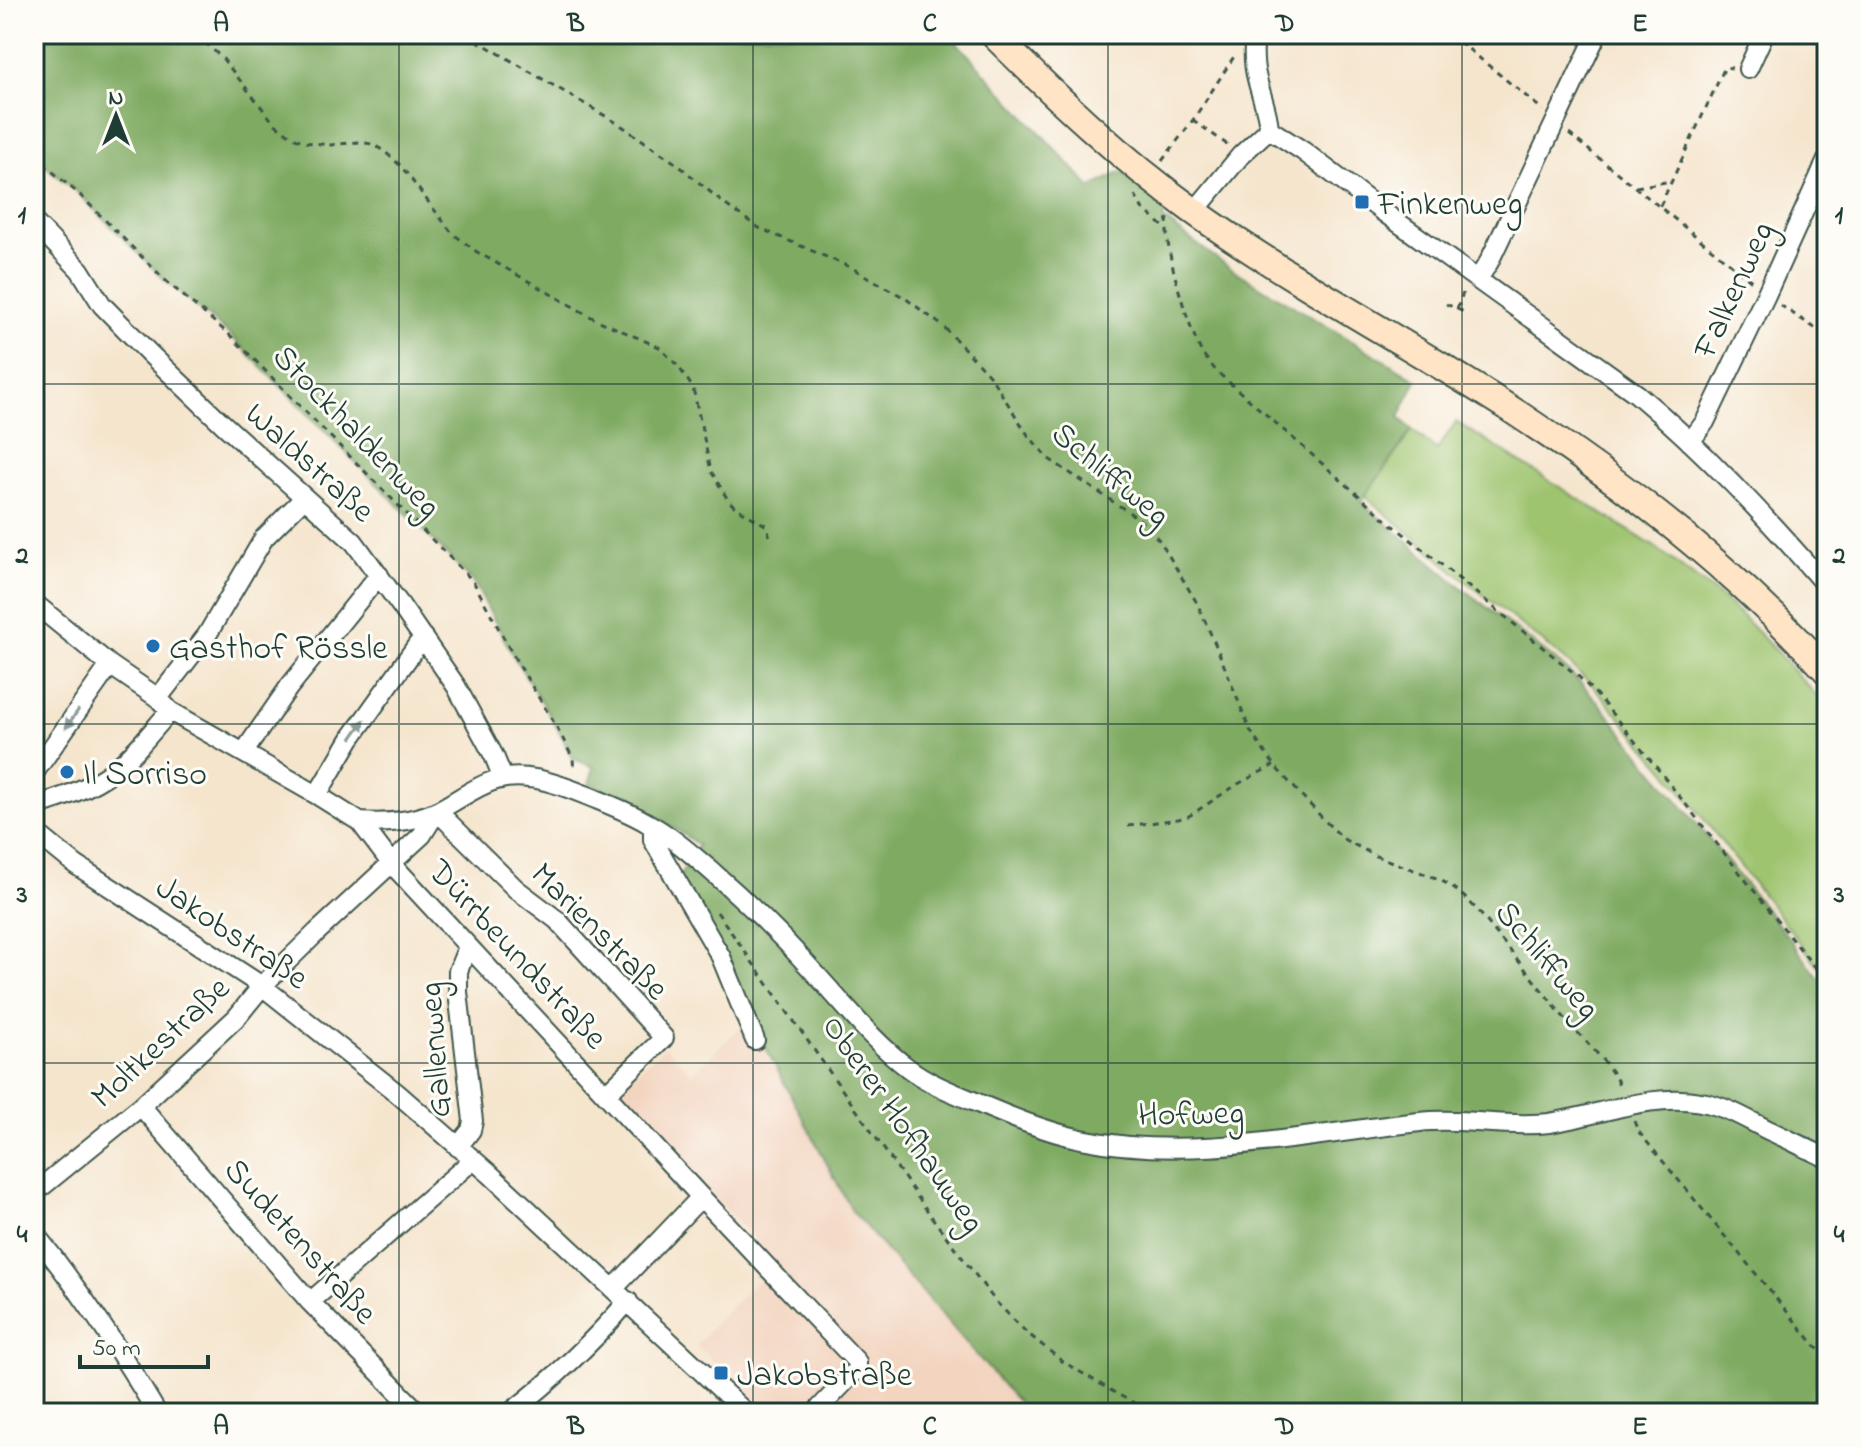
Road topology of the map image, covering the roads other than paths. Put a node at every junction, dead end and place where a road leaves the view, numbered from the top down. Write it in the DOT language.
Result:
graph roads {
  1 [pos="993,34"];
  2 [pos="1597,34"];
  3 [pos="1764,34"];
  4 [pos="1254,42"];
  5 [pos="1748,69"];
  6 [pos="1269,129"];
  7 [pos="1827,160"];
  8 [pos="1194,212"];
  9 [pos="34,222"];
  10 [pos="1478,279"];
  11 [pos="1690,442"];
  12 [pos="304,498"];
  13 [pos="379,575"];
  14 [pos="1827,587"];
  15 [pos="34,603"];
  16 [pos="423,637"];
  17 [pos="110,665"];
  18 [pos="1827,671"];
  19 [pos="164,704"];
  20 [pos="244,752"];
  21 [pos="34,773"];
  22 [pos="503,778"];
  23 [pos="317,795"];
  24 [pos="34,806"];
  25 [pos="437,811"];
  26 [pos="360,822"];
  27 [pos="653,826"];
  28 [pos="34,831"];
  29 [pos="391,863"];
  30 [pos="468,946"];
  31 [pos="262,986"];
  32 [pos="755,1040"];
  33 [pos="606,1094"];
  34 [pos="141,1106"];
  35 [pos="458,1147"];
  36 [pos="1827,1158"];
  37 [pos="473,1160"];
  38 [pos="34,1193"];
  39 [pos="701,1197"];
  40 [pos="34,1233"];
  41 [pos="614,1288"];
  42 [pos="628,1301"];
  43 [pos="310,1302"];
  44 [pos="157,1413"];
  45 [pos="419,1413"];
  46 [pos="510,1413"];
  47 [pos="746,1413"];
  48 [pos="815,1413"];
  1 -- 8 [label="main road"];
  2 -- 10 [label="street"];
  3 -- 5 [label="street"];
  4 -- 6 [label="street"];
  6 -- 8 [label="street"];
  6 -- 10 [label="street"];
  7 -- 11 [label="street, Falkenweg"];
  8 -- 18 [label="main road"];
  9 -- 12 [label="street, Waldstraße"];
  10 -- 11 [label="street"];
  11 -- 14 [label="street"];
  12 -- 13 [label="street, Waldstraße"];
  12 -- 19 [label="street"];
  13 -- 16 [label="street, Waldstraße"];
  13 -- 20 [label="street"];
  15 -- 17 [label="street, Dürrbeundstraße"];
  16 -- 22 [label="street, Waldstraße"];
  23 -- 16 [label="street, one-way"];
  17 -- 19 [label="street, Dürrbeundstraße"];
  17 -- 21 [label="street, one-way"];
  19 -- 20 [label="street, Dürrbeundstraße"];
  19 -- 24 [label="street"];
  20 -- 23 [label="street, Dürrbeundstraße"];
  22 -- 25 [label="street"];
  22 -- 27 [label="street, Hofweg"];
  23 -- 26 [label="street, Dürrbeundstraße"];
  25 -- 26 [label="street"];
  25 -- 29 [label="street, Moltkestraße"];
  25 -- 33 [label="street, Marienstraße"];
  26 -- 29 [label="street, Dürrbeundstraße"];
  27 -- 32 [label="street"];
  27 -- 36 [label="street, Hofweg"];
  28 -- 31 [label="street, Jakobstraße"];
  29 -- 30 [label="street, Dürrbeundstraße"];
  29 -- 31 [label="street, Moltkestraße"];
  30 -- 33 [label="street, Dürrbeundstraße"];
  30 -- 35 [label="street, Gallenweg"];
  31 -- 34 [label="street, Moltkestraße"];
  31 -- 35 [label="street, Jakobstraße"];
  33 -- 39 [label="street, Dürrbeundstraße"];
  34 -- 38 [label="street, Moltkestraße"];
  34 -- 43 [label="street, Sudetenstraße"];
  35 -- 37 [label="street, Jakobstraße"];
  37 -- 41 [label="street, Jakobstraße"];
  37 -- 43 [label="street, Gallenweg"];
  39 -- 41 [label="street"];
  39 -- 48 [label="street, Dürrbeundstraße"];
  40 -- 44 [label="street"];
  41 -- 42 [label="street, Jakobstraße"];
  42 -- 46 [label="street"];
  42 -- 47 [label="street, Jakobstraße"];
  43 -- 45 [label="street, Sudetenstraße"];
}
